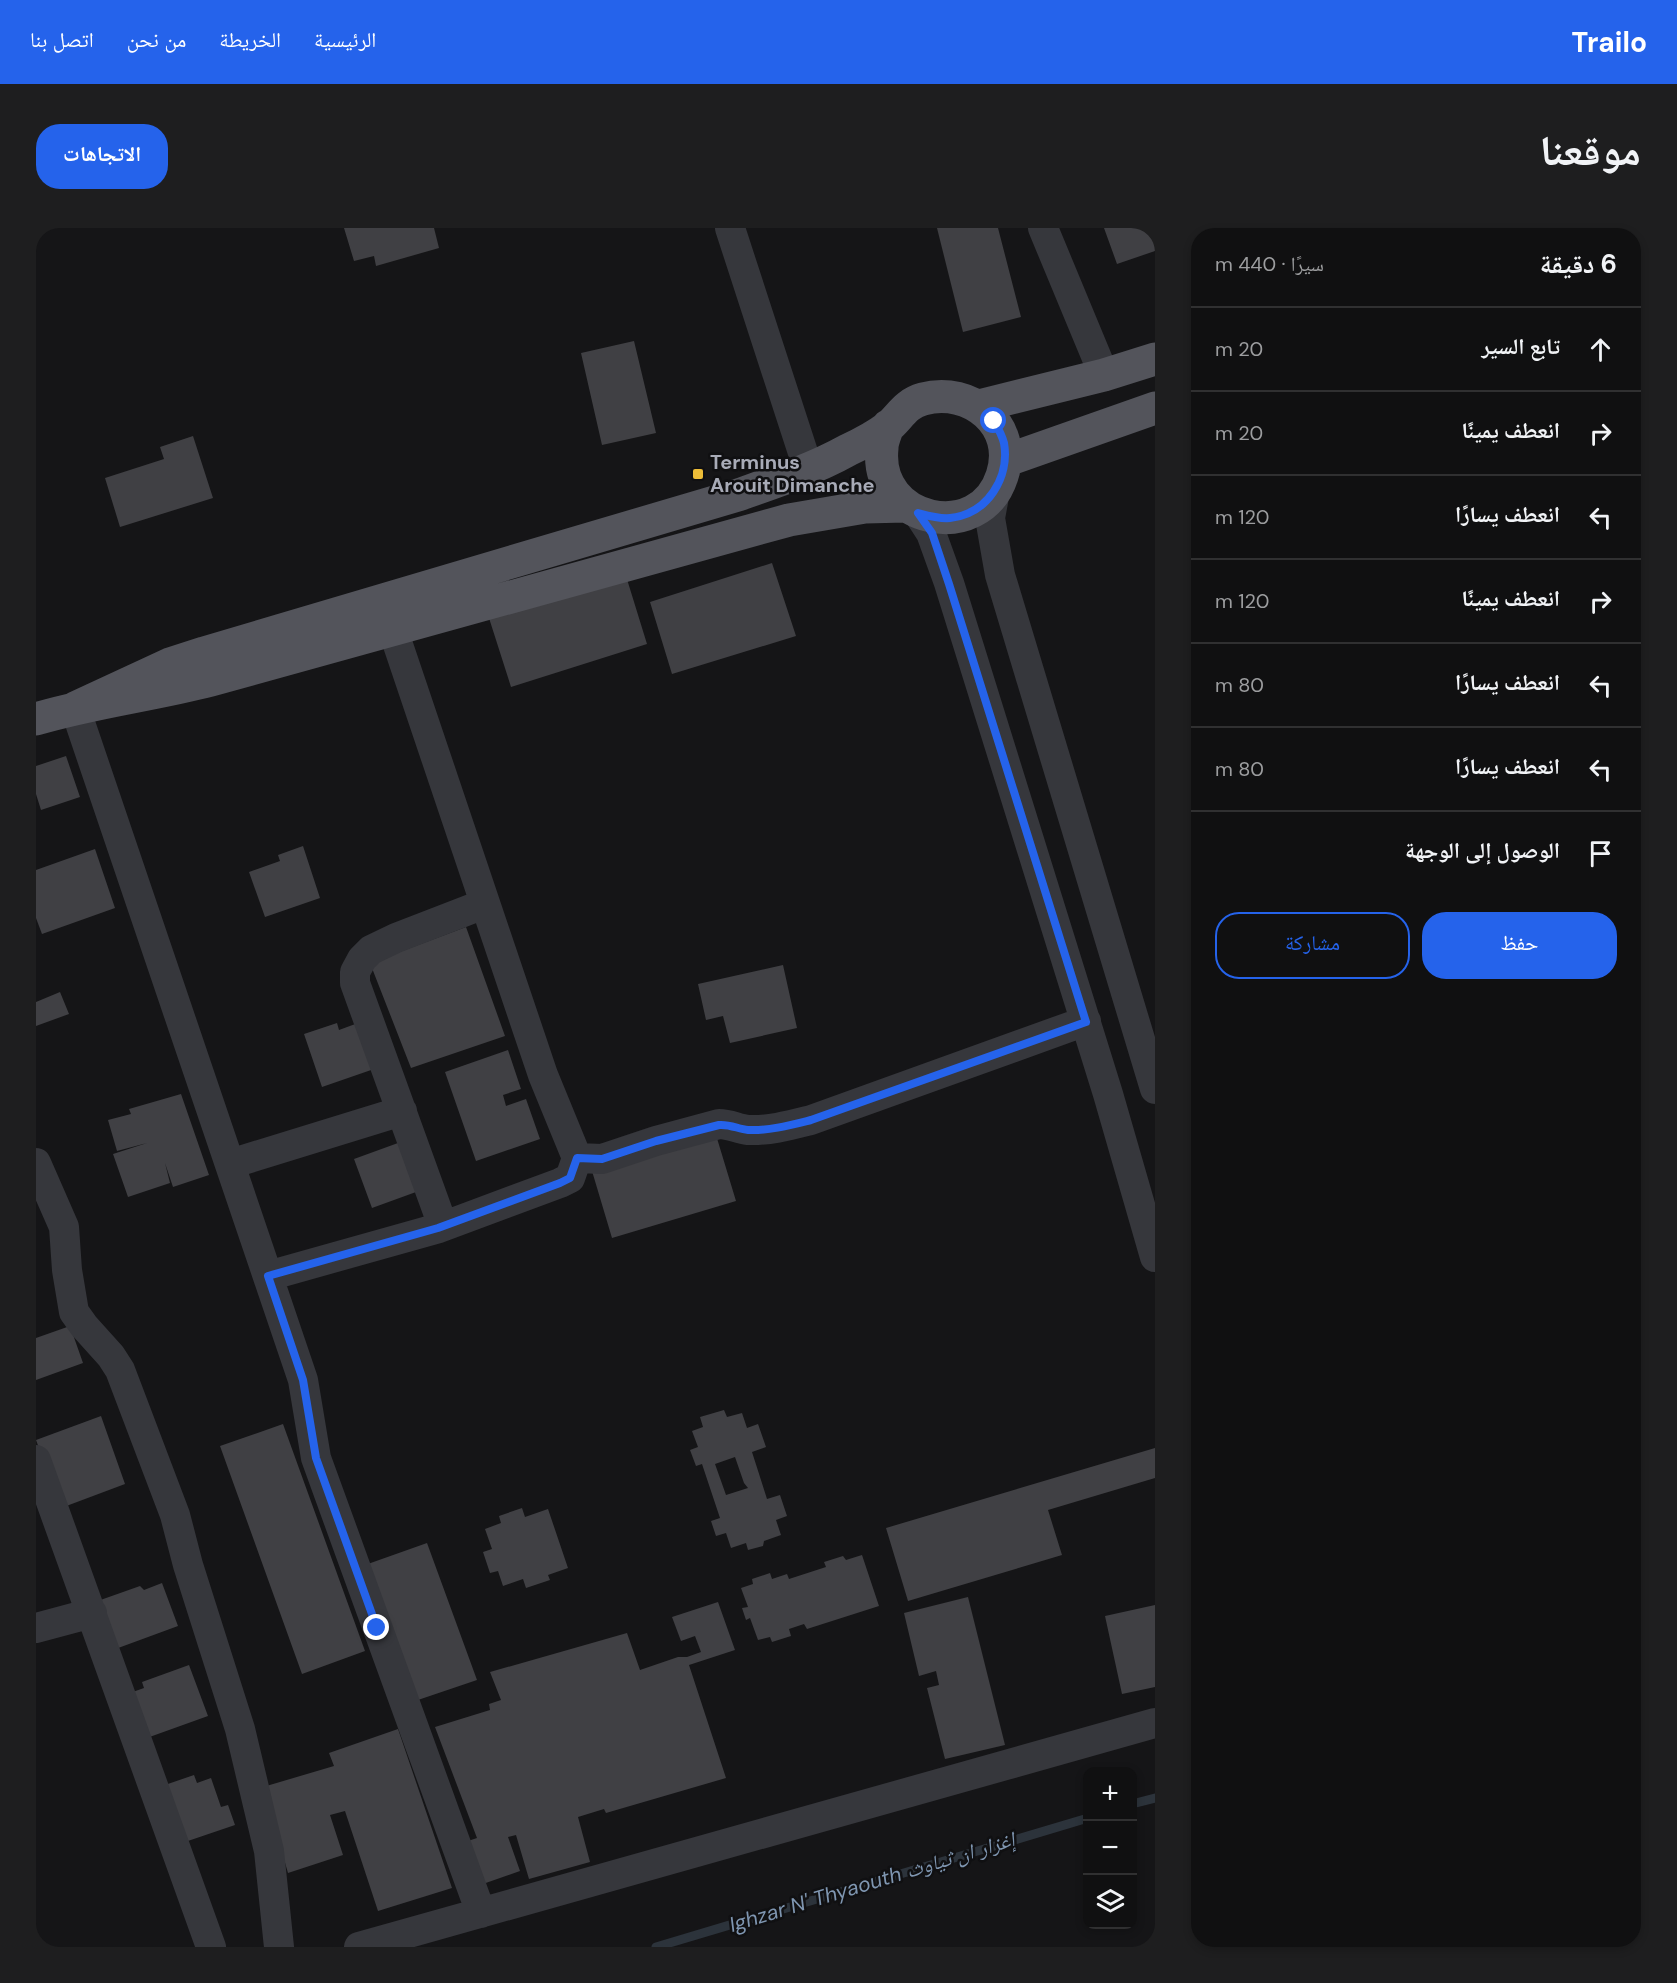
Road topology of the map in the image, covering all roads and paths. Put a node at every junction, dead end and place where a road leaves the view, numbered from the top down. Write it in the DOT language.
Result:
graph roads {
  1 [pos="730,228"];
  2 [pos="1042,228"];
  3 [pos="1155,359"];
  4 [pos="1104,375"];
  5 [pos="979,406"];
  6 [pos="1155,408"];
  7 [pos="888,426"];
  8 [pos="808,468"];
  9 [pos="1000,476"];
  10 [pos="911,509"];
  11 [pos="393,630"];
  12 [pos="75,708"];
  13 [pos="36,719"];
  14 [pos="484,903"];
  15 [pos="1086,1022"];
  16 [pos="1155,1089"];
  17 [pos="402,1111"];
  18 [pos="577,1158"];
  19 [pos="36,1163"];
  20 [pos="230,1164"];
  21 [pos="443,1226"];
  22 [pos="1155,1257"];
  23 [pos="268,1276"];
  24 [pos="36,1460"];
  25 [pos="92,1613"];
  26 [pos="36,1628"];
  27 [pos="1155,1723"];
  28 [pos="481,1913"];
  29 [pos="36,1941"];
  30 [pos="50,1947"];
  31 [pos="211,1947"];
  32 [pos="279,1947"];
  33 [pos="359,1947"];
  1 -- 8 [label="street"];
  2 -- 4 [label="street"];
  3 -- 4 [label="main road"];
  4 -- 5 [label="main road"];
  5 -- 7 [label="main road"];
  5 -- 9 [label="main road"];
  6 -- 9 [label="main road"];
  7 -- 8 [label="main road"];
  7 -- 10 [label="main road"];
  8 -- 12 [label="main road"];
  9 -- 10 [label="main road"];
  9 -- 16 [label="street"];
  10 -- 11 [label="main road"];
  10 -- 15 [label="street"];
  11 -- 12 [label="main road"];
  11 -- 14 [label="street"];
  12 -- 13 [label="main road"];
  12 -- 20 [label="street"];
  14 -- 17 [label="street"];
  14 -- 18 [label="street"];
  15 -- 18 [label="street"];
  15 -- 22 [label="street"];
  17 -- 20 [label="street"];
  17 -- 21 [label="street"];
  18 -- 21 [label="street"];
  19 -- 32 [label="street"];
  20 -- 23 [label="street"];
  21 -- 23 [label="street"];
  23 -- 28 [label="street"];
  24 -- 25 [label="street"];
  25 -- 26 [label="street"];
  25 -- 31 [label="street"];
  27 -- 28 [label="street"];
  28 -- 33 [label="street"];
  29 -- 30 [label="path"];
}
